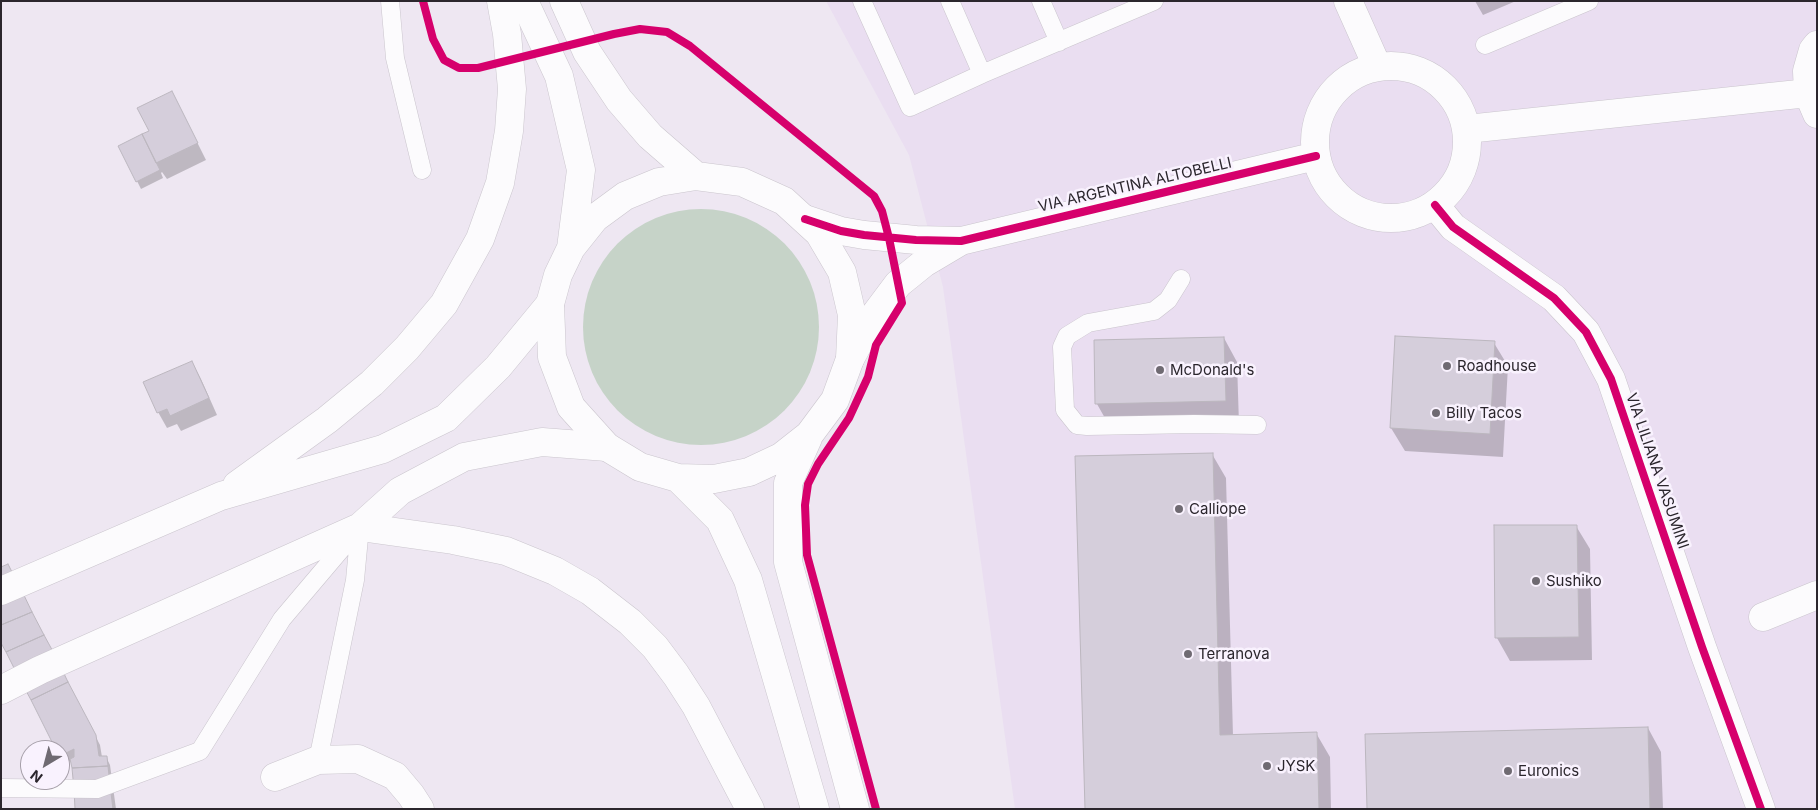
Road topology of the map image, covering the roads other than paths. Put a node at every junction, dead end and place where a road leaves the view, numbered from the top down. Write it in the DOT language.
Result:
graph roads {
  1 [pos="390,1"];
  2 [pos="501,1"];
  3 [pos="524,1"];
  4 [pos="564,1"];
  5 [pos="862,1"];
  6 [pos="950,1"];
  7 [pos="1040,1"];
  8 [pos="1348,1"];
  9 [pos="1589,1"];
  10 [pos="1143,3"];
  11 [pos="1059,42"];
  12 [pos="1817,44"];
  13 [pos="1485,45"];
  14 [pos="1377,66"];
  15 [pos="982,74"];
  16 [pos="1813,104"];
  17 [pos="1467,129"];
  18 [pos="1316,156"];
  19 [pos="422,170"];
  20 [pos="696,176"];
  21 [pos="1434,205"];
  22 [pos="805,219"];
  23 [pos="962,241"];
  24 [pos="572,248"];
  25 [pos="1181,279"];
  26 [pos="550,304"];
  27 [pos="850,359"];
  28 [pos="1257,425"];
  29 [pos="809,435"];
  30 [pos="607,447"];
  31 [pos="678,478"];
  32 [pos="221,496"];
  33 [pos="360,527"];
  34 [pos="1,591"];
  35 [pos="1817,595"];
  36 [pos="1763,617"];
  37 [pos="1,690"];
  38 [pos="318,760"];
  39 [pos="275,777"];
  40 [pos="1,788"];
  41 [pos="420,809"];
  42 [pos="750,809"];
  43 [pos="815,809"];
  44 [pos="855,809"];
  45 [pos="1761,809"];
  1 -- 19 [label="lane"];
  2 -- 32 [label="main road"];
  3 -- 24 [label="main road"];
  4 -- 20 [label="main road"];
  5 -- 15 [label="lane"];
  6 -- 15 [label="lane"];
  7 -- 11 [label="lane"];
  8 -- 14 [label="main road"];
  9 -- 13 [label="lane"];
  10 -- 11 [label="lane"];
  11 -- 15 [label="lane"];
  12 -- 16 [label="main road"];
  14 -- 17 [label="main road"];
  14 -- 18 [label="main road"];
  16 -- 17 [label="main road"];
  17 -- 21 [label="main road"];
  18 -- 21 [label="main road"];
  18 -- 23 [label="main road, VIA ARGENTINA ALTOBELLI"];
  20 -- 22 [label="main road"];
  20 -- 24 [label="main road"];
  21 -- 45 [label="main road, VIA LILIANA VASUMINI"];
  22 -- 23 [label="main road, VIA ARGENTINA ALTOBELLI"];
  22 -- 27 [label="main road"];
  23 -- 27 [label="main road, VIA ARGENTINA ALTOBELLI"];
  24 -- 26 [label="main road"];
  25 -- 28 [label="lane"];
  26 -- 30 [label="main road"];
  26 -- 32 [label="main road"];
  27 -- 29 [label="main road"];
  29 -- 31 [label="main road"];
  29 -- 44 [label="main road"];
  30 -- 31 [label="main road"];
  30 -- 33 [label="main road"];
  31 -- 43 [label="main road"];
  32 -- 34 [label="main road"];
  33 -- 37 [label="main road"];
  33 -- 38 [label="lane"];
  33 -- 40 [label="lane"];
  33 -- 42 [label="main road"];
  35 -- 36 [label="main road"];
  38 -- 39 [label="main road"];
  38 -- 41 [label="main road"];
}
